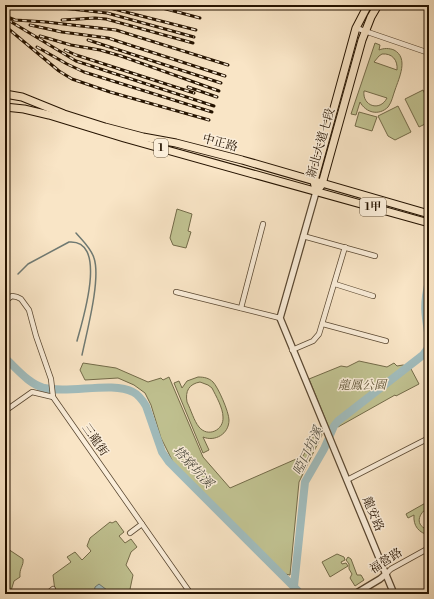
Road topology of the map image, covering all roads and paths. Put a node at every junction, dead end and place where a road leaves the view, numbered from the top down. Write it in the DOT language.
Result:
graph roads {
  1 [pos="368,5"];
  2 [pos="378,5"];
  3 [pos="356,28"];
  4 [pos="365,32"];
  5 [pos="429,53"];
  6 [pos="5,94"];
  7 [pos="32,102"];
  8 [pos="5,107"];
  9 [pos="31,110"];
  10 [pos="314,181"];
  11 [pos="322,184"];
  12 [pos="316,192"];
  13 [pos="429,214"];
  14 [pos="429,223"];
  15 [pos="263,224"];
  16 [pos="303,236"];
  17 [pos="345,248"];
  18 [pos="375,256"];
  19 [pos="334,284"];
  20 [pos="176,292"];
  21 [pos="373,296"];
  22 [pos="5,301"];
  23 [pos="241,308"];
  24 [pos="280,318"];
  25 [pos="323,324"];
  26 [pos="386,341"];
  27 [pos="292,350"];
  28 [pos="53,395"];
  29 [pos="5,410"];
  30 [pos="429,438"];
  31 [pos="347,480"];
  32 [pos="142,524"];
  33 [pos="130,533"];
  34 [pos="429,548"];
  35 [pos="386,574"];
  36 [pos="53,589"];
  37 [pos="47,594"];
  38 [pos="191,594"];
  39 [pos="355,594"];
  40 [pos="394,594"];
  1 -- 3 [label="main road, 新北大道七段"];
  2 -- 4 [label="main road, 新北大道七段"];
  3 -- 4 [label="street"];
  3 -- 10 [label="main road, 新北大道七段"];
  4 -- 5 [label="street"];
  4 -- 11 [label="main road, 新北大道七段"];
  6 -- 7 [label="main road, 中正路 / 1"];
  7 -- 9 [label="main road"];
  7 -- 10 [label="main road, 中正路 / 1"];
  8 -- 9 [label="main road, 中正路 / 1"];
  9 -- 12 [label="main road, 中正路 / 1"];
  10 -- 11 [label="main road, 中正路 / 1甲"];
  10 -- 12 [label="main road, 新北大道七段"];
  11 -- 12 [label="main road, 新北大道七段"];
  11 -- 13 [label="main road, 中正路 / 1甲"];
  12 -- 14 [label="main road, 中正路 / 1甲"];
  12 -- 16 [label="street"];
  15 -- 23 [label="street"];
  16 -- 17 [label="street"];
  16 -- 24 [label="street"];
  17 -- 18 [label="street"];
  17 -- 19 [label="street"];
  19 -- 21 [label="street"];
  19 -- 25 [label="street"];
  20 -- 23 [label="street"];
  22 -- 28 [label="street"];
  23 -- 24 [label="street"];
  24 -- 27 [label="street"];
  25 -- 26 [label="street"];
  25 -- 27 [label="street"];
  27 -- 31 [label="street, 龍安路"];
  28 -- 29 [label="street"];
  28 -- 32 [label="street, 三龍街"];
  30 -- 31 [label="street"];
  31 -- 35 [label="street, 龍安路"];
  32 -- 33 [label="street"];
  32 -- 38 [label="street, 三龍街"];
  34 -- 35 [label="street, 福營路"];
  35 -- 39 [label="street, 福營路"];
  35 -- 40 [label="street, 龍安路"];
  36 -- 37 [label="street"];
}
